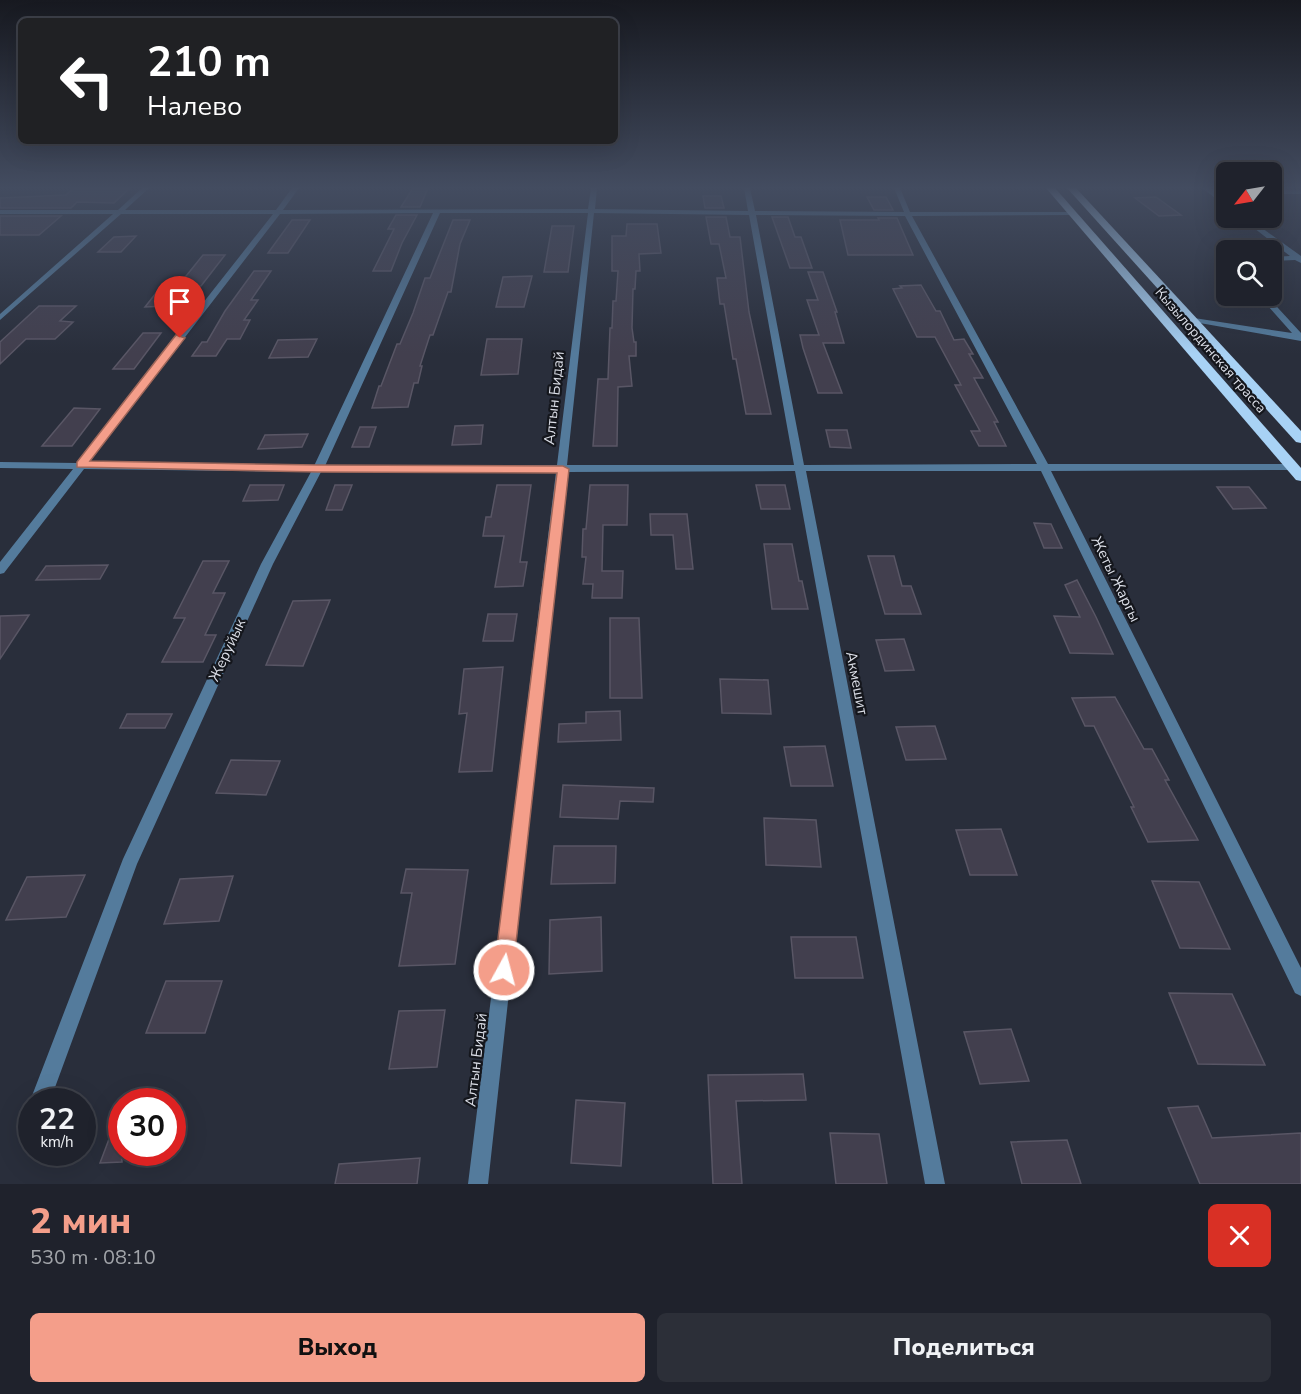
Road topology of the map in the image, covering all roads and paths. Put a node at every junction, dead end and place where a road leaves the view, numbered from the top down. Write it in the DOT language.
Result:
graph roads {
  1 [pos="85,243"];
  2 [pos="252,243"];
  3 [pos="423,243"];
  4 [pos="587,243"];
  5 [pos="758,243"];
  6 [pos="924,243"];
  7 [pos="1099,243"];
  8 [pos="1122,243"];
  9 [pos="1278,243"];
  10 [pos="1282,258"];
  11 [pos="1300,259"];
  12 [pos="1272,306"];
  13 [pos="0,318"];
  14 [pos="1194,320"];
  15 [pos="1301,337"];
  16 [pos="1301,439"];
  17 [pos="0,465"];
  18 [pos="82,465"];
  19 [pos="318,469"];
  20 [pos="563,469"];
  21 [pos="800,469"];
  22 [pos="1045,469"];
  23 [pos="1298,471"];
  24 [pos="0,570"];
  25 [pos="1301,987"];
  26 [pos="45,1088"];
  27 [pos="478,1184"];
  28 [pos="935,1184"];
  1 -- 13 [label="street"];
  2 -- 18 [label="street"];
  3 -- 19 [label="street, Жеруйык"];
  4 -- 20 [label="street, Алтын Бидай"];
  5 -- 21 [label="street, Акмешит"];
  6 -- 22 [label="street, Жеты Жаргы"];
  7 -- 23 [label="highway, Кызылординская трасса"];
  8 -- 14 [label="highway, Кызылординская трасса"];
  9 -- 11 [label="street"];
  10 -- 11 [label="street"];
  12 -- 15 [label="street"];
  14 -- 15 [label="street"];
  14 -- 16 [label="highway, Кызылординская трасса"];
  17 -- 18 [label="street"];
  18 -- 19 [label="street"];
  18 -- 24 [label="street"];
  19 -- 20 [label="street"];
  19 -- 26 [label="street, Жеруйык"];
  20 -- 21 [label="street"];
  20 -- 27 [label="street, Алтын Бидай"];
  21 -- 22 [label="street"];
  21 -- 28 [label="street, Акмешит"];
  22 -- 23 [label="street"];
  22 -- 25 [label="street, Жеты Жаргы"];
}
